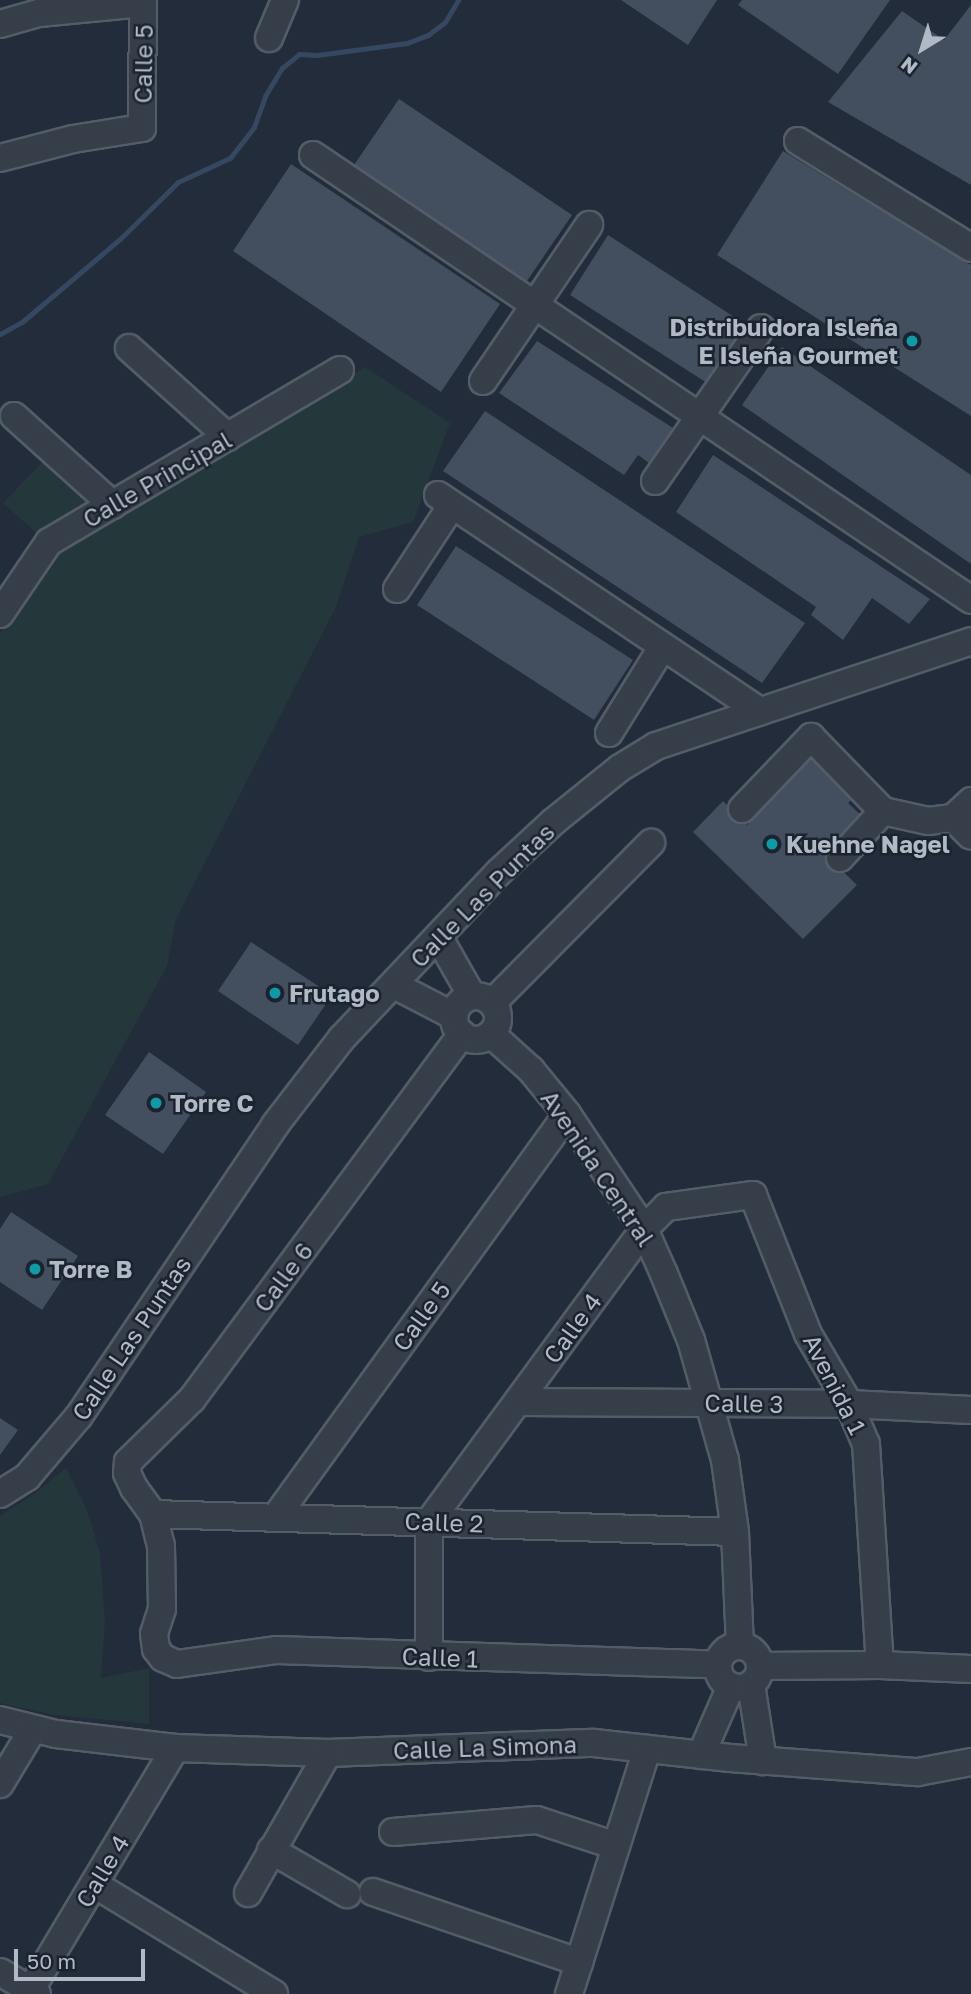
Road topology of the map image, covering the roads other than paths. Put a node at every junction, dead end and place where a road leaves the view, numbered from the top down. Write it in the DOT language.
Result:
graph roads {
  1 [pos="285,0"];
  2 [pos="143,2"];
  3 [pos="0,24"];
  4 [pos="269,38"];
  5 [pos="798,141"];
  6 [pos="313,155"];
  7 [pos="0,158"];
  8 [pos="589,225"];
  9 [pos="971,248"];
  10 [pos="534,303"];
  11 [pos="761,328"];
  12 [pos="129,348"];
  13 [pos="340,370"];
  14 [pos="483,381"];
  15 [pos="701,414"];
  16 [pos="14,416"];
  17 [pos="228,438"];
  18 [pos="655,481"];
  19 [pos="113,505"];
  20 [pos="9,580"];
  21 [pos="397,589"];
  22 [pos="971,600"];
  23 [pos="0,614"];
  24 [pos="971,641"];
  25 [pos="663,646"];
  26 [pos="760,710"];
  27 [pos="609,733"];
  28 [pos="742,809"];
  29 [pos="883,811"];
  30 [pos="965,818"];
  31 [pos="651,843"];
  32 [pos="839,858"];
  33 [pos="439,938"];
  34 [pos="394,985"];
  35 [pos="482,999"];
  36 [pos="458,1025"];
  37 [pos="491,1034"];
  38 [pos="568,1114"];
  39 [pos="753,1195"];
  40 [pos="644,1229"];
  41 [pos="517,1402"];
  42 [pos="710,1403"];
  43 [pos="849,1404"];
  44 [pos="971,1410"];
  45 [pos="0,1494"];
  46 [pos="153,1514"];
  47 [pos="275,1518"];
  48 [pos="429,1522"];
  49 [pos="735,1532"];
  50 [pos="429,1657"];
  51 [pos="880,1665"];
  52 [pos="971,1669"];
  53 [pos="740,1676"];
  54 [pos="0,1720"];
  55 [pos="33,1729"];
  56 [pos="175,1748"];
  57 [pos="647,1749"];
  58 [pos="328,1753"];
  59 [pos="701,1755"];
  60 [pos="763,1761"];
  61 [pos="971,1762"];
  62 [pos="0,1784"];
  63 [pos="393,1832"];
  64 [pos="616,1846"];
  65 [pos="271,1850"];
  66 [pos="94,1884"];
  67 [pos="248,1893"];
  68 [pos="579,1962"];
  69 [pos="0,1972"];
  70 [pos="32,1993"];
  71 [pos="274,1994"];
  72 [pos="569,1994"];
  1 -- 4 [label="street"];
  2 -- 3 [label="street"];
  2 -- 7 [label="street, Calle 5"];
  5 -- 9 [label="street"];
  6 -- 10 [label="street"];
  8 -- 10 [label="street"];
  10 -- 14 [label="street"];
  10 -- 15 [label="street"];
  11 -- 15 [label="street"];
  12 -- 17 [label="street"];
  13 -- 17 [label="street, Calle Principal"];
  15 -- 18 [label="street"];
  15 -- 22 [label="street"];
  16 -- 19 [label="street"];
  17 -- 19 [label="street, Calle Principal"];
  19 -- 20 [label="street, Calle Principal"];
  20 -- 23 [label="street, Calle Principal"];
  21 -- 25 [label="street"];
  24 -- 26 [label="street, Calle Las Puntas"];
  25 -- 26 [label="street"];
  25 -- 27 [label="street"];
  26 -- 33 [label="street, Calle Las Puntas"];
  28 -- 29 [label="street"];
  29 -- 30 [label="street"];
  29 -- 32 [label="street"];
  31 -- 35 [label="street"];
  33 -- 34 [label="street, Calle Las Puntas"];
  33 -- 35 [label="street"];
  34 -- 36 [label="street"];
  34 -- 45 [label="street, Calle Las Puntas"];
  35 -- 36 [label="street"];
  35 -- 37 [label="street"];
  36 -- 37 [label="street"];
  36 -- 46 [label="street, Calle 6"];
  37 -- 38 [label="street, Avenida Central"];
  38 -- 40 [label="street, Avenida Central"];
  38 -- 47 [label="street, Calle 5"];
  39 -- 40 [label="street, Calle 4"];
  39 -- 43 [label="street, Avenida 1"];
  40 -- 41 [label="street, Calle 4"];
  40 -- 42 [label="street, Avenida Central"];
  41 -- 42 [label="street, Calle 3"];
  41 -- 48 [label="street, Calle 4"];
  42 -- 43 [label="street, Calle 3"];
  42 -- 49 [label="street, Avenida Central"];
  43 -- 44 [label="street, Calle 3"];
  43 -- 51 [label="street, Avenida 1"];
  46 -- 47 [label="street, Calle 2"];
  46 -- 50 [label="street, Calle 1"];
  47 -- 48 [label="street, Calle 2"];
  48 -- 49 [label="street, Calle 2"];
  48 -- 50 [label="street"];
  49 -- 53 [label="street, Avenida Central"];
  50 -- 53 [label="street, Calle 1"];
  51 -- 52 [label="street, Calle 1"];
  51 -- 53 [label="street, Calle 1"];
  53 -- 59 [label="street"];
  53 -- 60 [label="street"];
  54 -- 55 [label="street, Calle La Simona"];
  55 -- 56 [label="street, Calle La Simona"];
  55 -- 62 [label="street"];
  56 -- 58 [label="street, Calle La Simona"];
  56 -- 66 [label="street, Calle 4"];
  57 -- 58 [label="street, Calle La Simona"];
  57 -- 59 [label="street, Calle La Simona"];
  57 -- 64 [label="street"];
  58 -- 65 [label="street"];
  59 -- 60 [label="street, Calle La Simona"];
  60 -- 61 [label="street, Calle La Simona"];
  63 -- 64 [label="street"];
  64 -- 68 [label="street"];
  65 -- 67 [label="street"];
  65 -- 68 [label="street"];
  66 -- 70 [label="street, Calle 4"];
  66 -- 71 [label="street"];
  68 -- 72 [label="street"];
  69 -- 70 [label="street"];
}
